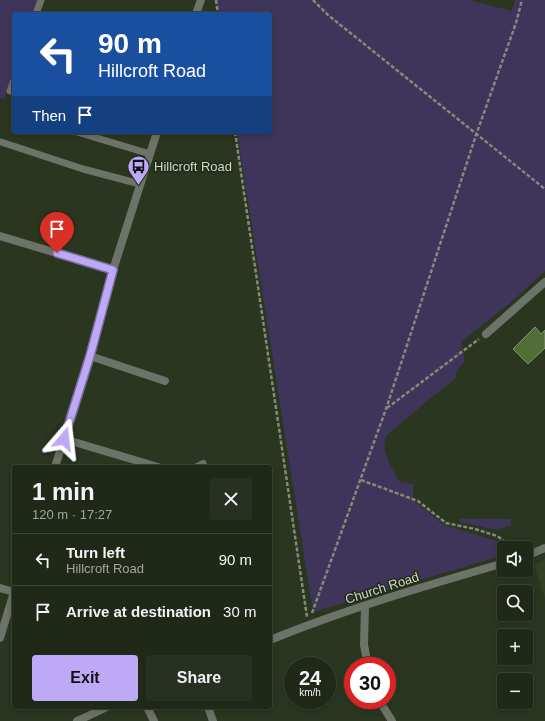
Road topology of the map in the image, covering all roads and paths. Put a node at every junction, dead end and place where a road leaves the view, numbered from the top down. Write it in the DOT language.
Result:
graph roads {
  1 [pos="41,0"];
  2 [pos="200,0"];
  3 [pos="216,0"];
  4 [pos="313,0"];
  5 [pos="522,0"];
  6 [pos="37,12"];
  7 [pos="197,12"];
  8 [pos="218,12"];
  9 [pos="12,86"];
  10 [pos="10,91"];
  11 [pos="84,134"];
  12 [pos="156,134"];
  13 [pos="235,134"];
  14 [pos="476,135"];
  15 [pos="1,142"];
  16 [pos="150,154"];
  17 [pos="140,184"];
  18 [pos="545,189"];
  19 [pos="0,236"];
  20 [pos="113,270"];
  21 [pos="545,282"];
  22 [pos="486,334"];
  23 [pos="90,356"];
  24 [pos="165,381"];
  25 [pos="386,409"];
  26 [pos="64,439"];
  27 [pos="56,465"];
  28 [pos="151,465"];
  29 [pos="361,480"];
  30 [pos="504,541"];
  31 [pos="545,548"];
  32 [pos="533,553"];
  33 [pos="497,565"];
  34 [pos="0,588"];
  35 [pos="12,591"];
  36 [pos="12,599"];
  37 [pos="365,606"];
  38 [pos="308,625"];
  39 [pos="0,638"];
  40 [pos="272,639"];
  41 [pos="366,657"];
  42 [pos="103,709"];
  43 [pos="148,709"];
  44 [pos="209,709"];
  45 [pos="385,709"];
  46 [pos="77,721"];
  47 [pos="154,721"];
  48 [pos="213,721"];
  49 [pos="392,721"];
  1 -- 6 [label="lane"];
  2 -- 7 [label="street"];
  3 -- 8 [label="path"];
  4 -- 14 [label="path"];
  5 -- 14 [label="path"];
  9 -- 10 [label="lane"];
  11 -- 16 [label="lane"];
  12 -- 16 [label="street"];
  13 -- 38 [label="path"];
  14 -- 18 [label="path"];
  14 -- 25 [label="path"];
  15 -- 17 [label="lane"];
  16 -- 17 [label="street"];
  17 -- 20 [label="street"];
  19 -- 20 [label="street"];
  20 -- 23 [label="street"];
  21 -- 22 [label="street"];
  22 -- 25 [label="path"];
  23 -- 24 [label="street"];
  23 -- 26 [label="street"];
  25 -- 29 [label="path"];
  26 -- 27 [label="street"];
  26 -- 28 [label="street"];
  29 -- 30 [label="path"];
  29 -- 38 [label="path"];
  31 -- 32 [label="street"];
  33 -- 37 [label="street, Church Road"];
  34 -- 35 [label="street"];
  36 -- 39 [label="street"];
  37 -- 38 [label="street, Church Road"];
  37 -- 41 [label="street"];
  38 -- 40 [label="street, Church Road"];
  42 -- 46 [label="street"];
  43 -- 47 [label="street"];
  44 -- 48 [label="street"];
  45 -- 49 [label="street"];
}
